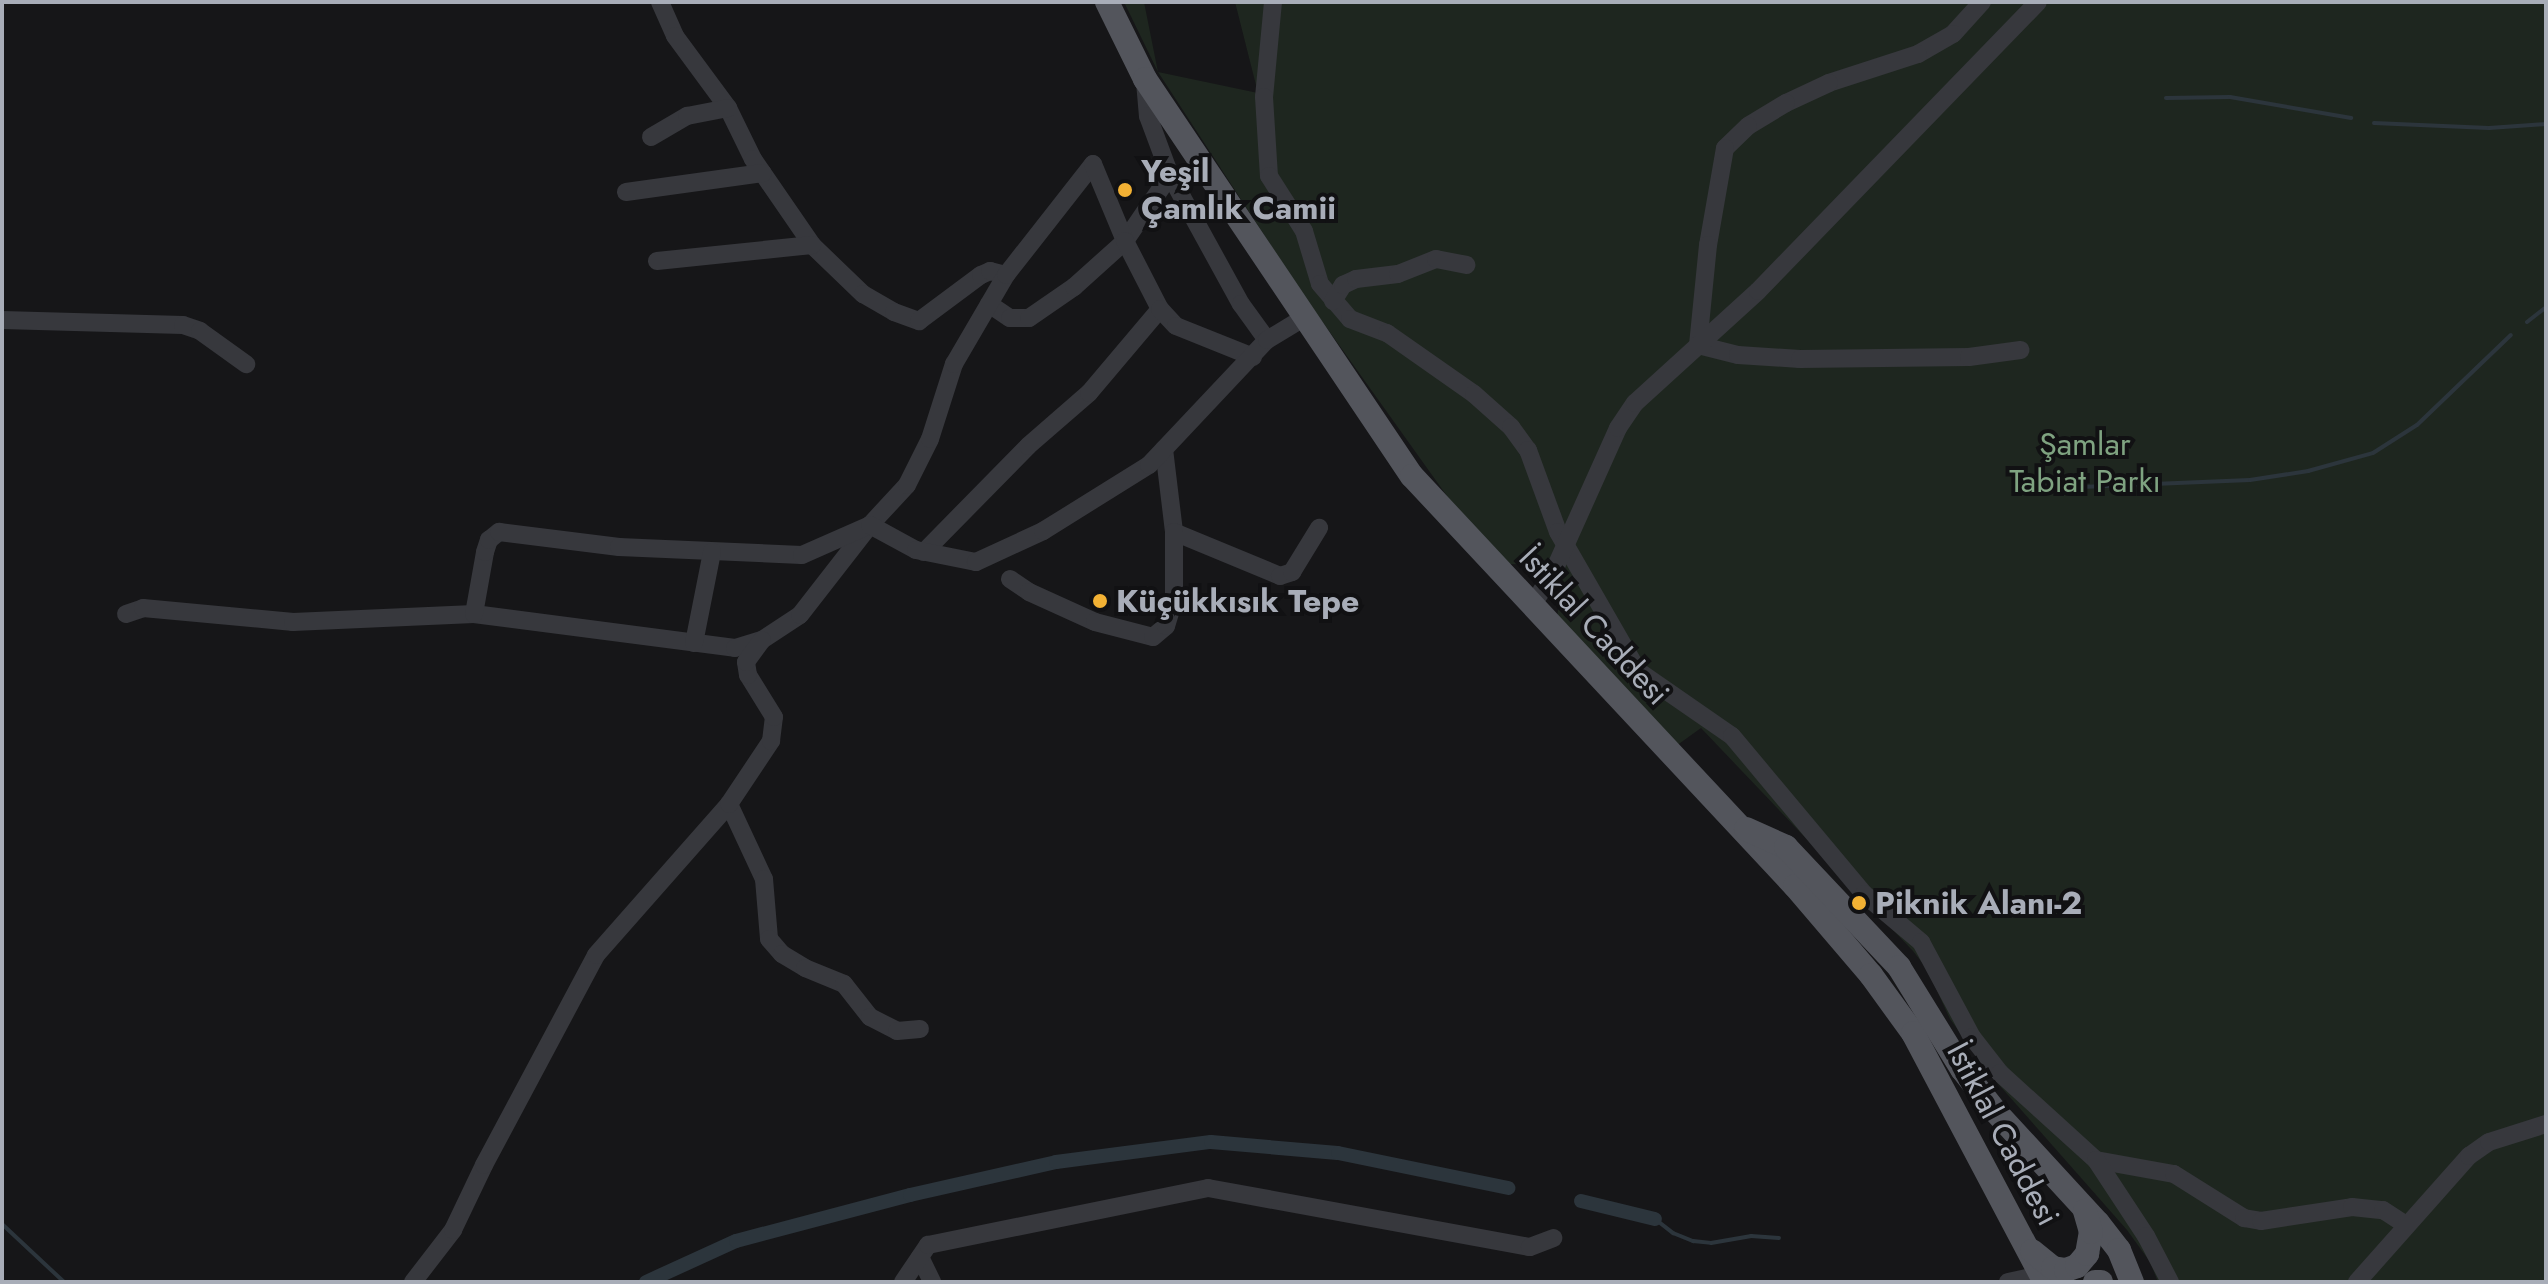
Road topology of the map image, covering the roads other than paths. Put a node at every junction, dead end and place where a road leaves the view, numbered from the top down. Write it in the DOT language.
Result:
graph roads {
  1 [pos="660,2"];
  2 [pos="1107,2"];
  3 [pos="1273,2"];
  4 [pos="1982,2"];
  5 [pos="2038,2"];
  6 [pos="1145,79"];
  7 [pos="728,108"];
  8 [pos="651,137"];
  9 [pos="763,173"];
  10 [pos="1170,175"];
  11 [pos="626,192"];
  12 [pos="1125,241"];
  13 [pos="812,245"];
  14 [pos="657,261"];
  15 [pos="1466,265"];
  16 [pos="1006,275"];
  17 [pos="1333,301"];
  18 [pos="989,304"];
  19 [pos="1160,309"];
  20 [pos="1305,317"];
  21 [pos="2,320"];
  22 [pos="1267,340"];
  23 [pos="1698,345"];
  24 [pos="2021,350"];
  25 [pos="1253,357"];
  26 [pos="246,364"];
  27 [pos="1164,449"];
  28 [pos="870,525"];
  29 [pos="1319,528"];
  30 [pos="1174,532"];
  31 [pos="1567,544"];
  32 [pos="712,552"];
  33 [pos="924,552"];
  34 [pos="1010,579"];
  35 [pos="1531,607"];
  36 [pos="126,614"];
  37 [pos="474,614"];
  38 [pos="762,640"];
  39 [pos="694,643"];
  40 [pos="729,804"];
  41 [pos="1733,823"];
  42 [pos="920,1029"];
  43 [pos="2546,1124"];
  44 [pos="2096,1160"];
  45 [pos="2084,1209"];
  46 [pos="2406,1225"];
  47 [pos="1553,1238"];
  48 [pos="2025,1244"];
  49 [pos="920,1257"];
  50 [pos="2043,1278"];
  51 [pos="413,1282"];
  52 [pos="903,1282"];
  53 [pos="932,1282"];
  54 [pos="2008,1282"];
  55 [pos="2132,1282"];
  56 [pos="2170,1282"];
  57 [pos="2357,1282"];
  1 -- 7 [label="street"];
  2 -- 6 [label="main road, İstiklal Caddesi"];
  3 -- 17 [label="street"];
  4 -- 23 [label="street"];
  5 -- 23 [label="street"];
  6 -- 10 [label="street"];
  6 -- 20 [label="main road, İstiklal Caddesi"];
  7 -- 8 [label="street"];
  7 -- 9 [label="street"];
  9 -- 11 [label="street"];
  9 -- 13 [label="street"];
  10 -- 12 [label="street"];
  10 -- 22 [label="street"];
  12 -- 16 [label="street"];
  12 -- 18 [label="street"];
  12 -- 19 [label="street"];
  13 -- 14 [label="street"];
  13 -- 16 [label="street"];
  15 -- 17 [label="street"];
  16 -- 18 [label="street"];
  17 -- 31 [label="street"];
  18 -- 28 [label="street"];
  19 -- 25 [label="street"];
  19 -- 33 [label="street"];
  20 -- 22 [label="street"];
  20 -- 35 [label="main road, İstiklal Caddesi"];
  21 -- 26 [label="street"];
  22 -- 25 [label="street"];
  23 -- 24 [label="street"];
  23 -- 31 [label="street"];
  25 -- 27 [label="street"];
  27 -- 30 [label="street"];
  27 -- 33 [label="street"];
  28 -- 32 [label="street"];
  28 -- 33 [label="street"];
  28 -- 38 [label="street"];
  29 -- 30 [label="street"];
  30 -- 34 [label="street"];
  31 -- 35 [label="street"];
  31 -- 44 [label="street"];
  32 -- 37 [label="street"];
  32 -- 39 [label="street"];
  35 -- 41 [label="main road, İstiklal Caddesi"];
  36 -- 37 [label="street"];
  37 -- 39 [label="street"];
  38 -- 39 [label="street"];
  38 -- 40 [label="street"];
  40 -- 42 [label="street"];
  40 -- 51 [label="street"];
  41 -- 45 [label="main road, İstiklal Caddesi"];
  41 -- 48 [label="main road, İstiklal Caddesi"];
  43 -- 46 [label="street"];
  44 -- 46 [label="street"];
  44 -- 56 [label="street"];
  45 -- 48 [label="main road"];
  45 -- 55 [label="main road, İstiklal Caddesi"];
  46 -- 57 [label="street"];
  47 -- 49 [label="street"];
  48 -- 50 [label="main road, İstiklal Caddesi"];
  49 -- 52 [label="street"];
  49 -- 53 [label="street"];
  50 -- 54 [label="street"];
}
